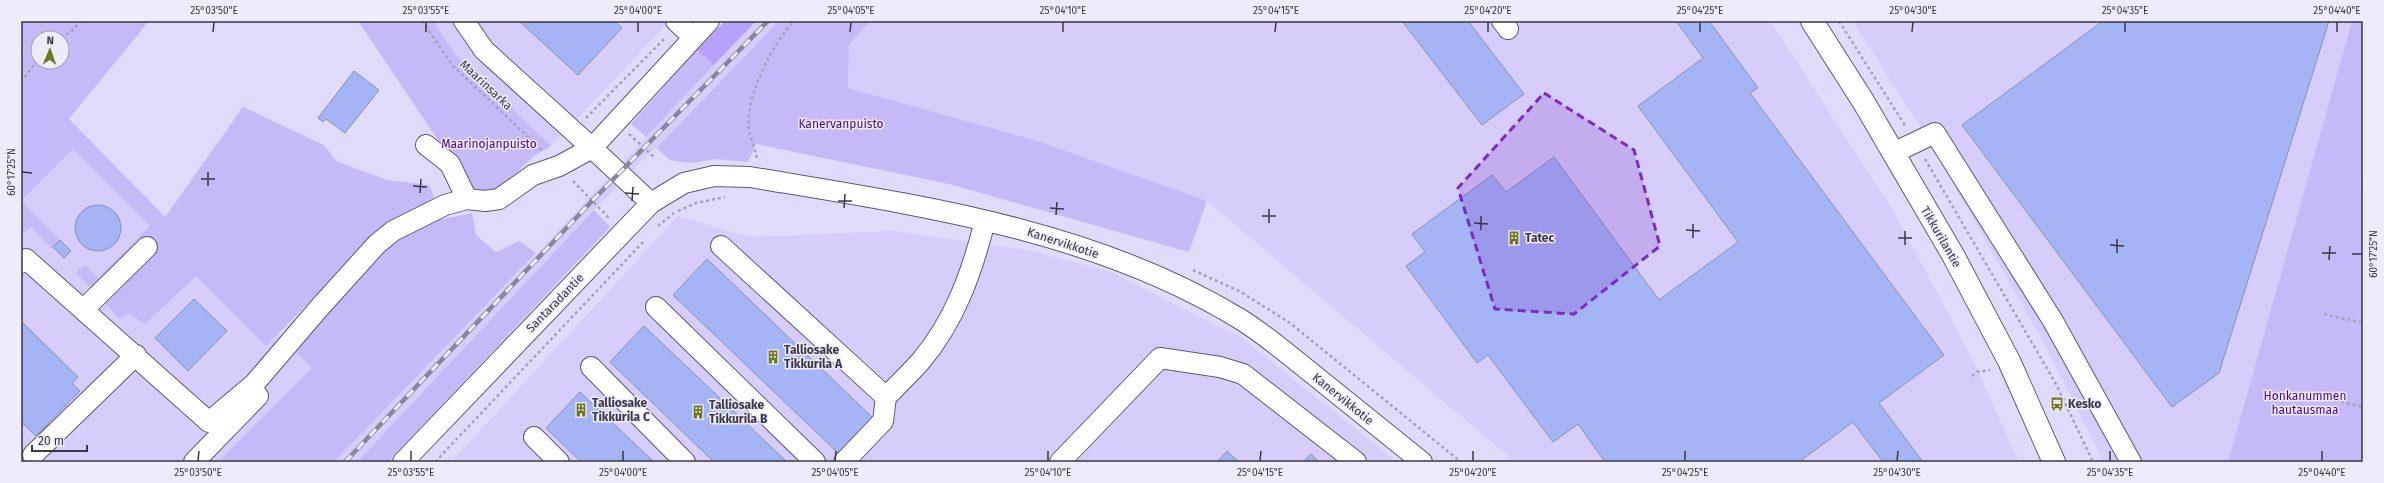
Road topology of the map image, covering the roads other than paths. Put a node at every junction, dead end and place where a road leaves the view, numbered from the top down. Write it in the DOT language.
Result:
graph roads {
  1 [pos="464,21"];
  2 [pos="709,21"];
  3 [pos="1812,21"];
  4 [pos="678,22"];
  5 [pos="693,37"];
  6 [pos="426,145"];
  7 [pos="592,148"];
  8 [pos="1893,153"];
  9 [pos="468,199"];
  10 [pos="651,203"];
  11 [pos="985,221"];
  12 [pos="721,246"];
  13 [pos="147,247"];
  14 [pos="21,263"];
  15 [pos="656,307"];
  16 [pos="84,309"];
  17 [pos="136,355"];
  18 [pos="591,367"];
  19 [pos="258,396"];
  20 [pos="886,398"];
  21 [pos="534,437"];
  22 [pos="32,453"];
  23 [pos="194,462"];
  24 [pos="403,462"];
  25 [pos="559,462"];
  26 [pos="685,462"];
  27 [pos="815,462"];
  28 [pos="844,462"];
  29 [pos="1060,462"];
  30 [pos="1356,462"];
  31 [pos="1422,462"];
  32 [pos="2054,462"];
  33 [pos="2131,462"];
  1 -- 7 [label="street"];
  2 -- 5 [label="street"];
  3 -- 8 [label="main road, Tikkurilantie"];
  4 -- 5 [label="street"];
  5 -- 7 [label="street"];
  6 -- 9 [label="street"];
  7 -- 9 [label="street"];
  7 -- 10 [label="street"];
  8 -- 32 [label="main road, Tikkurilantie"];
  8 -- 33 [label="street"];
  9 -- 17 [label="street"];
  10 -- 11 [label="street, Kanervikkotie"];
  10 -- 24 [label="street, Santaradantie"];
  11 -- 20 [label="street"];
  11 -- 31 [label="street, Kanervikkotie"];
  12 -- 20 [label="street"];
  13 -- 16 [label="street"];
  14 -- 16 [label="street"];
  15 -- 27 [label="street"];
  16 -- 17 [label="street"];
  17 -- 22 [label="street"];
  18 -- 26 [label="street"];
  19 -- 23 [label="street"];
  20 -- 28 [label="street"];
  21 -- 25 [label="street"];
  29 -- 30 [label="street"];
}
